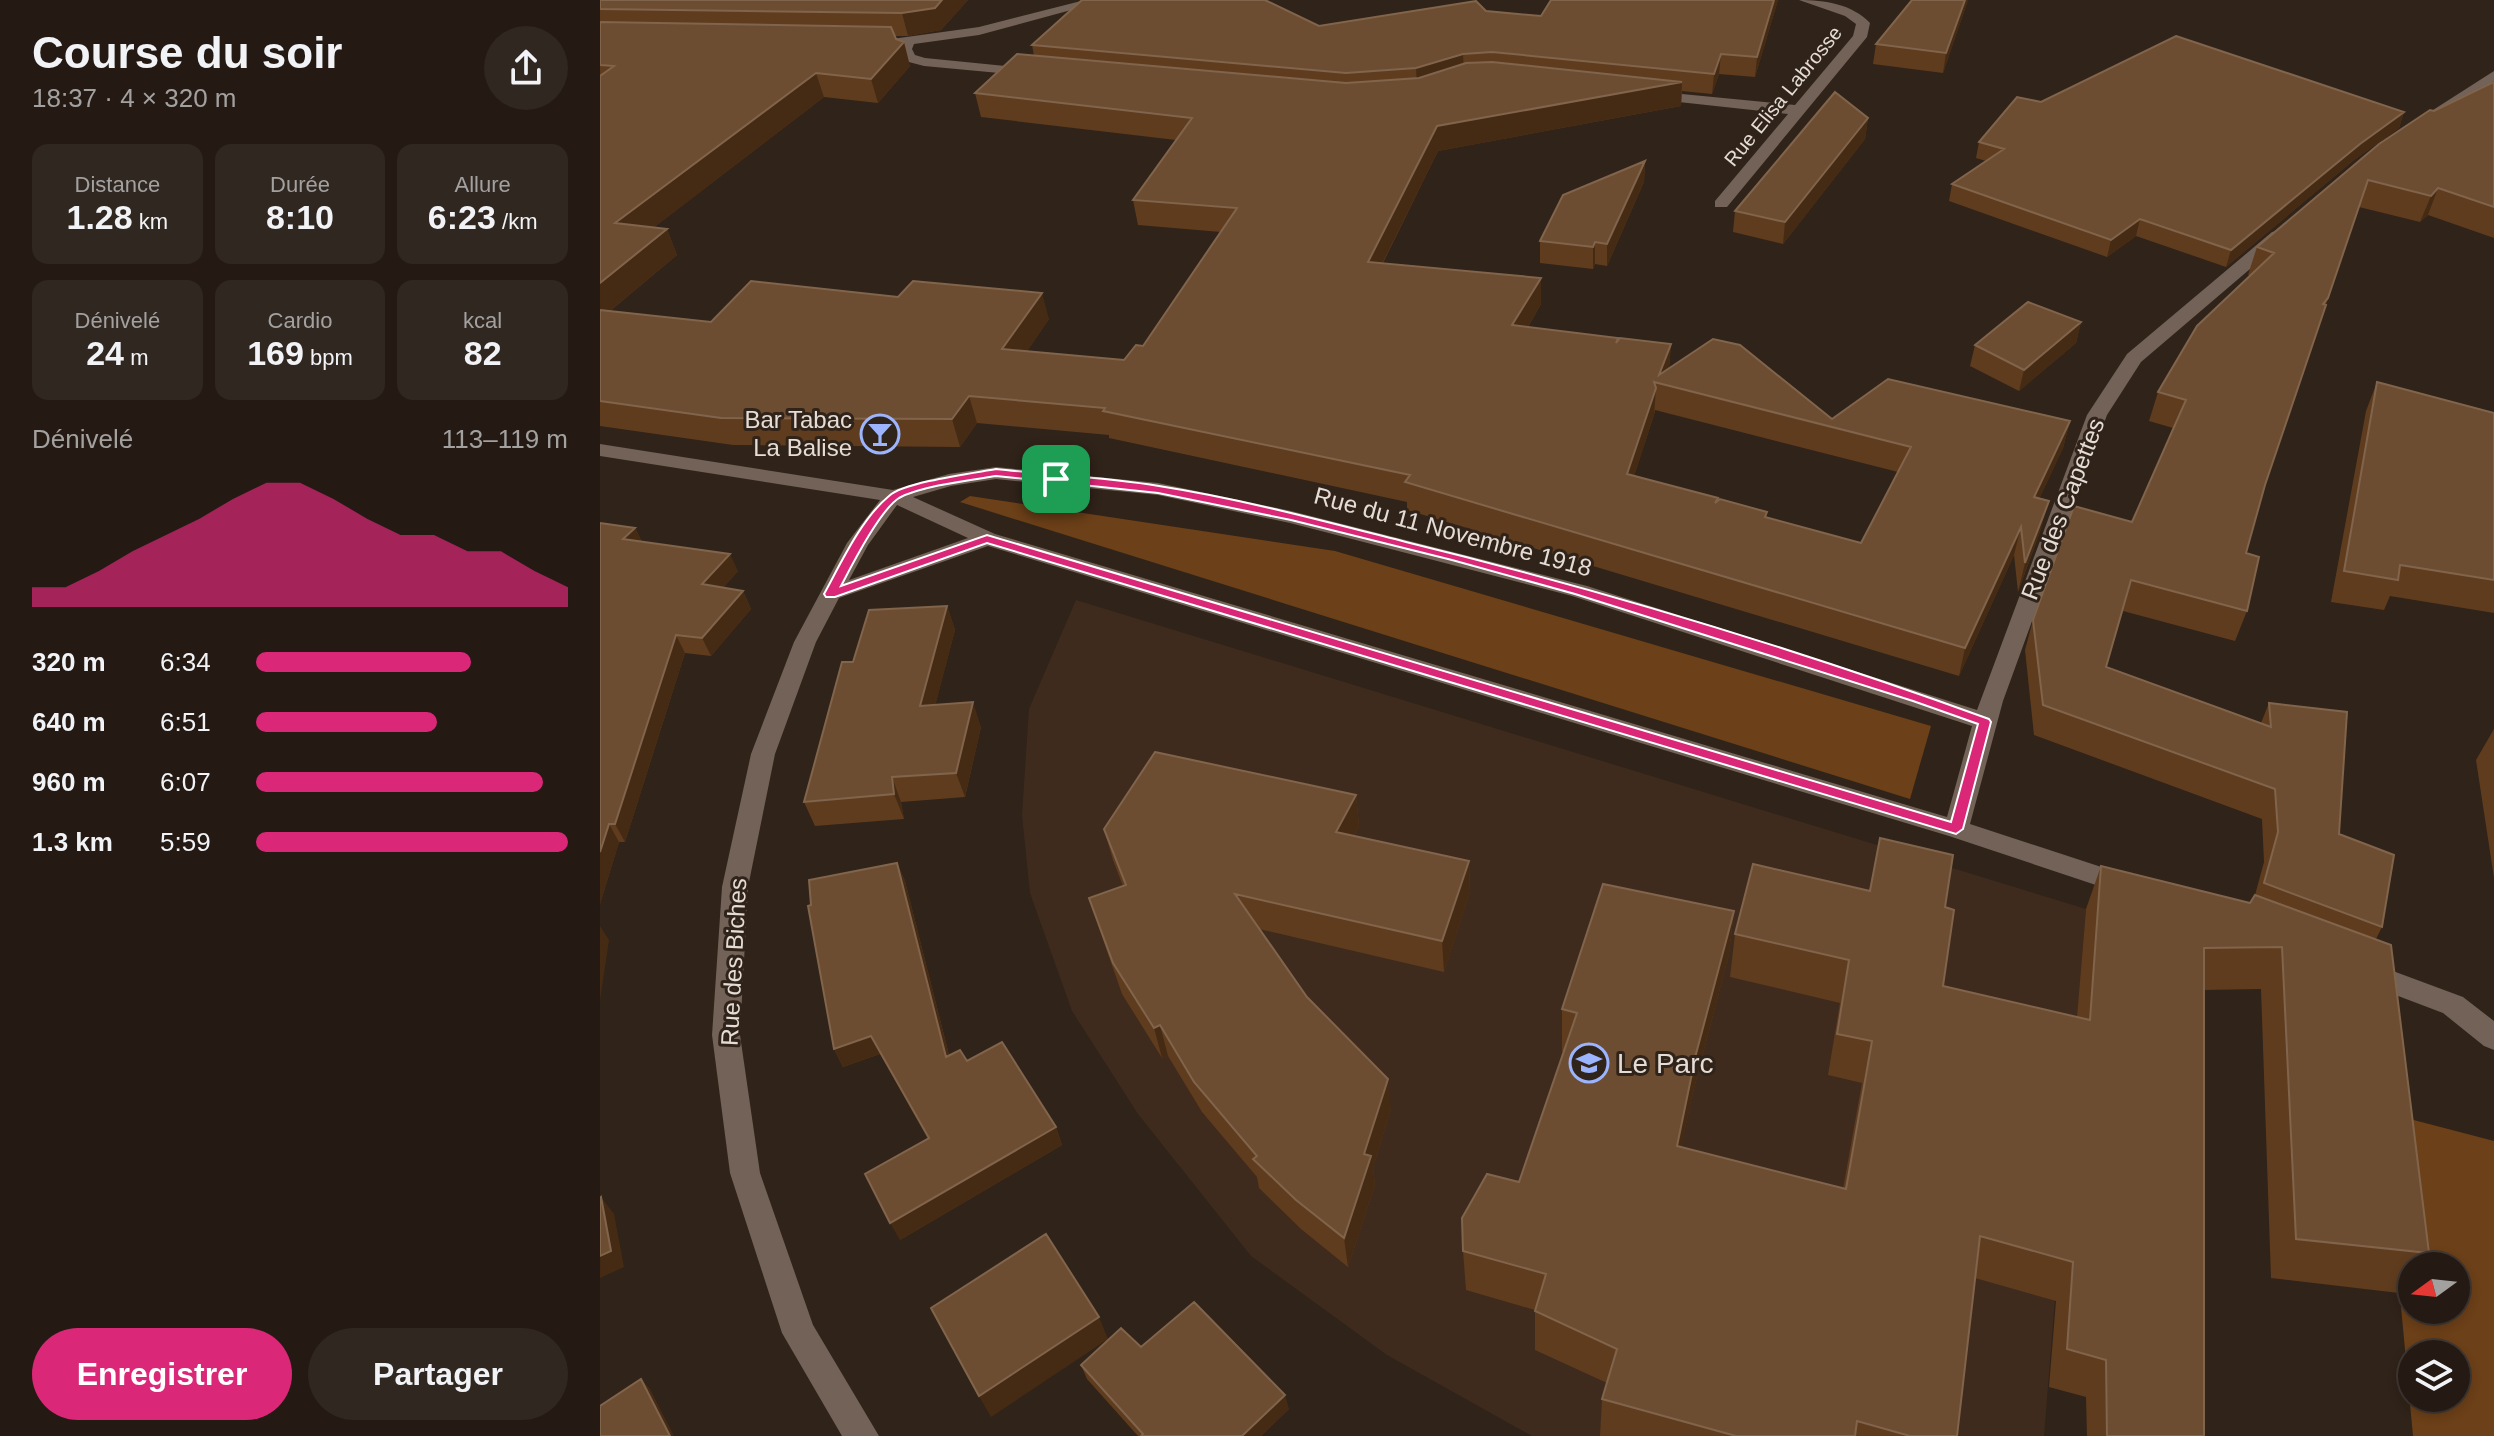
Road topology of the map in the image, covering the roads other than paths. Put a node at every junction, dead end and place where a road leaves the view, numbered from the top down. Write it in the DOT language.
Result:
graph roads {
  1 [pos="1101,0"];
  2 [pos="1806,0"];
  3 [pos="908,43"];
  4 [pos="879,44"];
  5 [pos="1040,73"];
  6 [pos="2494,75"];
  7 [pos="1630,93"];
  8 [pos="1796,110"];
  9 [pos="2403,135"];
  10 [pos="1721,204"];
  11 [pos="2290,226"];
  12 [pos="600,450"];
  13 [pos="894,496"];
  14 [pos="987,539"];
  15 [pos="830,594"];
  16 [pos="1985,722"];
  17 [pos="1956,829"];
  18 [pos="2153,894"];
  19 [pos="2337,961"];
  20 [pos="2494,1038"];
  21 [pos="862,1436"];
  1 -- 3 [label="street"];
  2 -- 8 [label="street, Rue Elisa Labrosse"];
  3 -- 4 [label="street"];
  3 -- 5 [label="street"];
  6 -- 9 [label="street"];
  7 -- 8 [label="street"];
  8 -- 10 [label="street, Rue Elisa Labrosse"];
  11 -- 16 [label="street, Rue des Capettes"];
  12 -- 13 [label="street"];
  13 -- 14 [label="street"];
  13 -- 15 [label="street, Rue des Biches"];
  13 -- 16 [label="street, Rue du 11 Novembre 1918"];
  14 -- 15 [label="street"];
  14 -- 17 [label="street"];
  15 -- 21 [label="street, Rue des Biches"];
  16 -- 17 [label="street, Rue des Capettes"];
  17 -- 18 [label="street"];
  19 -- 20 [label="street"];
}
